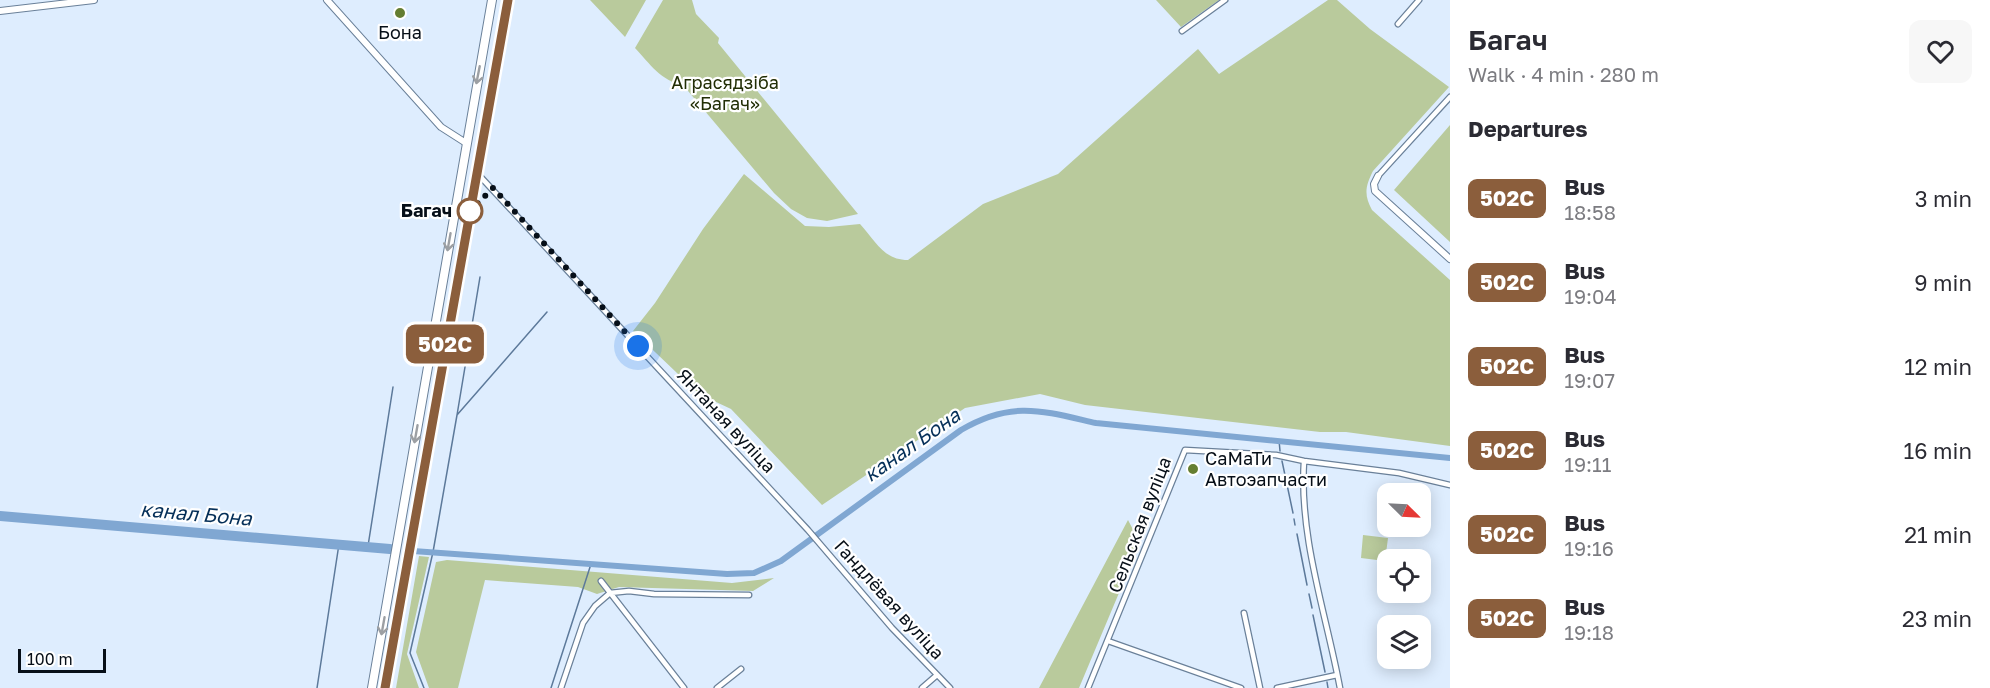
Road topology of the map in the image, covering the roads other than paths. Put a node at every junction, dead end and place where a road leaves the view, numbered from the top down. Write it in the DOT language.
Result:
graph roads {
  1 [pos="94,0"];
  2 [pos="327,0"];
  3 [pos="492,0"];
  4 [pos="508,0"];
  5 [pos="1225,0"];
  6 [pos="1419,0"];
  7 [pos="0,11"];
  8 [pos="1398,24"];
  9 [pos="1182,31"];
  10 [pos="1450,97"];
  11 [pos="466,143"];
  12 [pos="477,172"];
  13 [pos="1378,176"];
  14 [pos="1450,260"];
  15 [pos="1305,461"];
  16 [pos="1450,485"];
  17 [pos="808,530"];
  18 [pos="601,581"];
  19 [pos="610,593"];
  20 [pos="749,595"];
  21 [pos="1244,613"];
  22 [pos="1108,641"];
  23 [pos="741,669"];
  24 [pos="937,675"];
  25 [pos="1337,675"];
  26 [pos="1224,682"];
  27 [pos="372,688"];
  28 [pos="385,688"];
  29 [pos="561,688"];
  30 [pos="684,688"];
  31 [pos="717,688"];
  32 [pos="922,688"];
  33 [pos="950,688"];
  34 [pos="1088,688"];
  35 [pos="1221,688"];
  36 [pos="1241,688"];
  37 [pos="1260,688"];
  38 [pos="1277,688"];
  39 [pos="1340,688"];
  1 -- 7 [label="street"];
  2 -- 11 [label="street"];
  3 -- 11 [label="highway, one-way"];
  4 -- 12 [label="highway"];
  5 -- 9 [label="street"];
  6 -- 8 [label="street"];
  10 -- 13 [label="street"];
  11 -- 27 [label="highway, one-way"];
  12 -- 17 [label="street, Янтаная вуліца"];
  12 -- 28 [label="highway"];
  13 -- 14 [label="street"];
  15 -- 16 [label="street"];
  15 -- 22 [label="street, Сельская вуліца"];
  15 -- 25 [label="street"];
  17 -- 24 [label="street, Гандлёвая вуліца"];
  18 -- 19 [label="street"];
  19 -- 20 [label="street"];
  19 -- 29 [label="street"];
  19 -- 30 [label="street"];
  21 -- 37 [label="street"];
  22 -- 26 [label="street"];
  22 -- 34 [label="street, Сельская вуліца"];
  23 -- 31 [label="street"];
  24 -- 32 [label="street"];
  24 -- 33 [label="street, Гандлёвая вуліца"];
  25 -- 38 [label="street"];
  25 -- 39 [label="street"];
  26 -- 35 [label="street"];
  26 -- 36 [label="street"];
}
